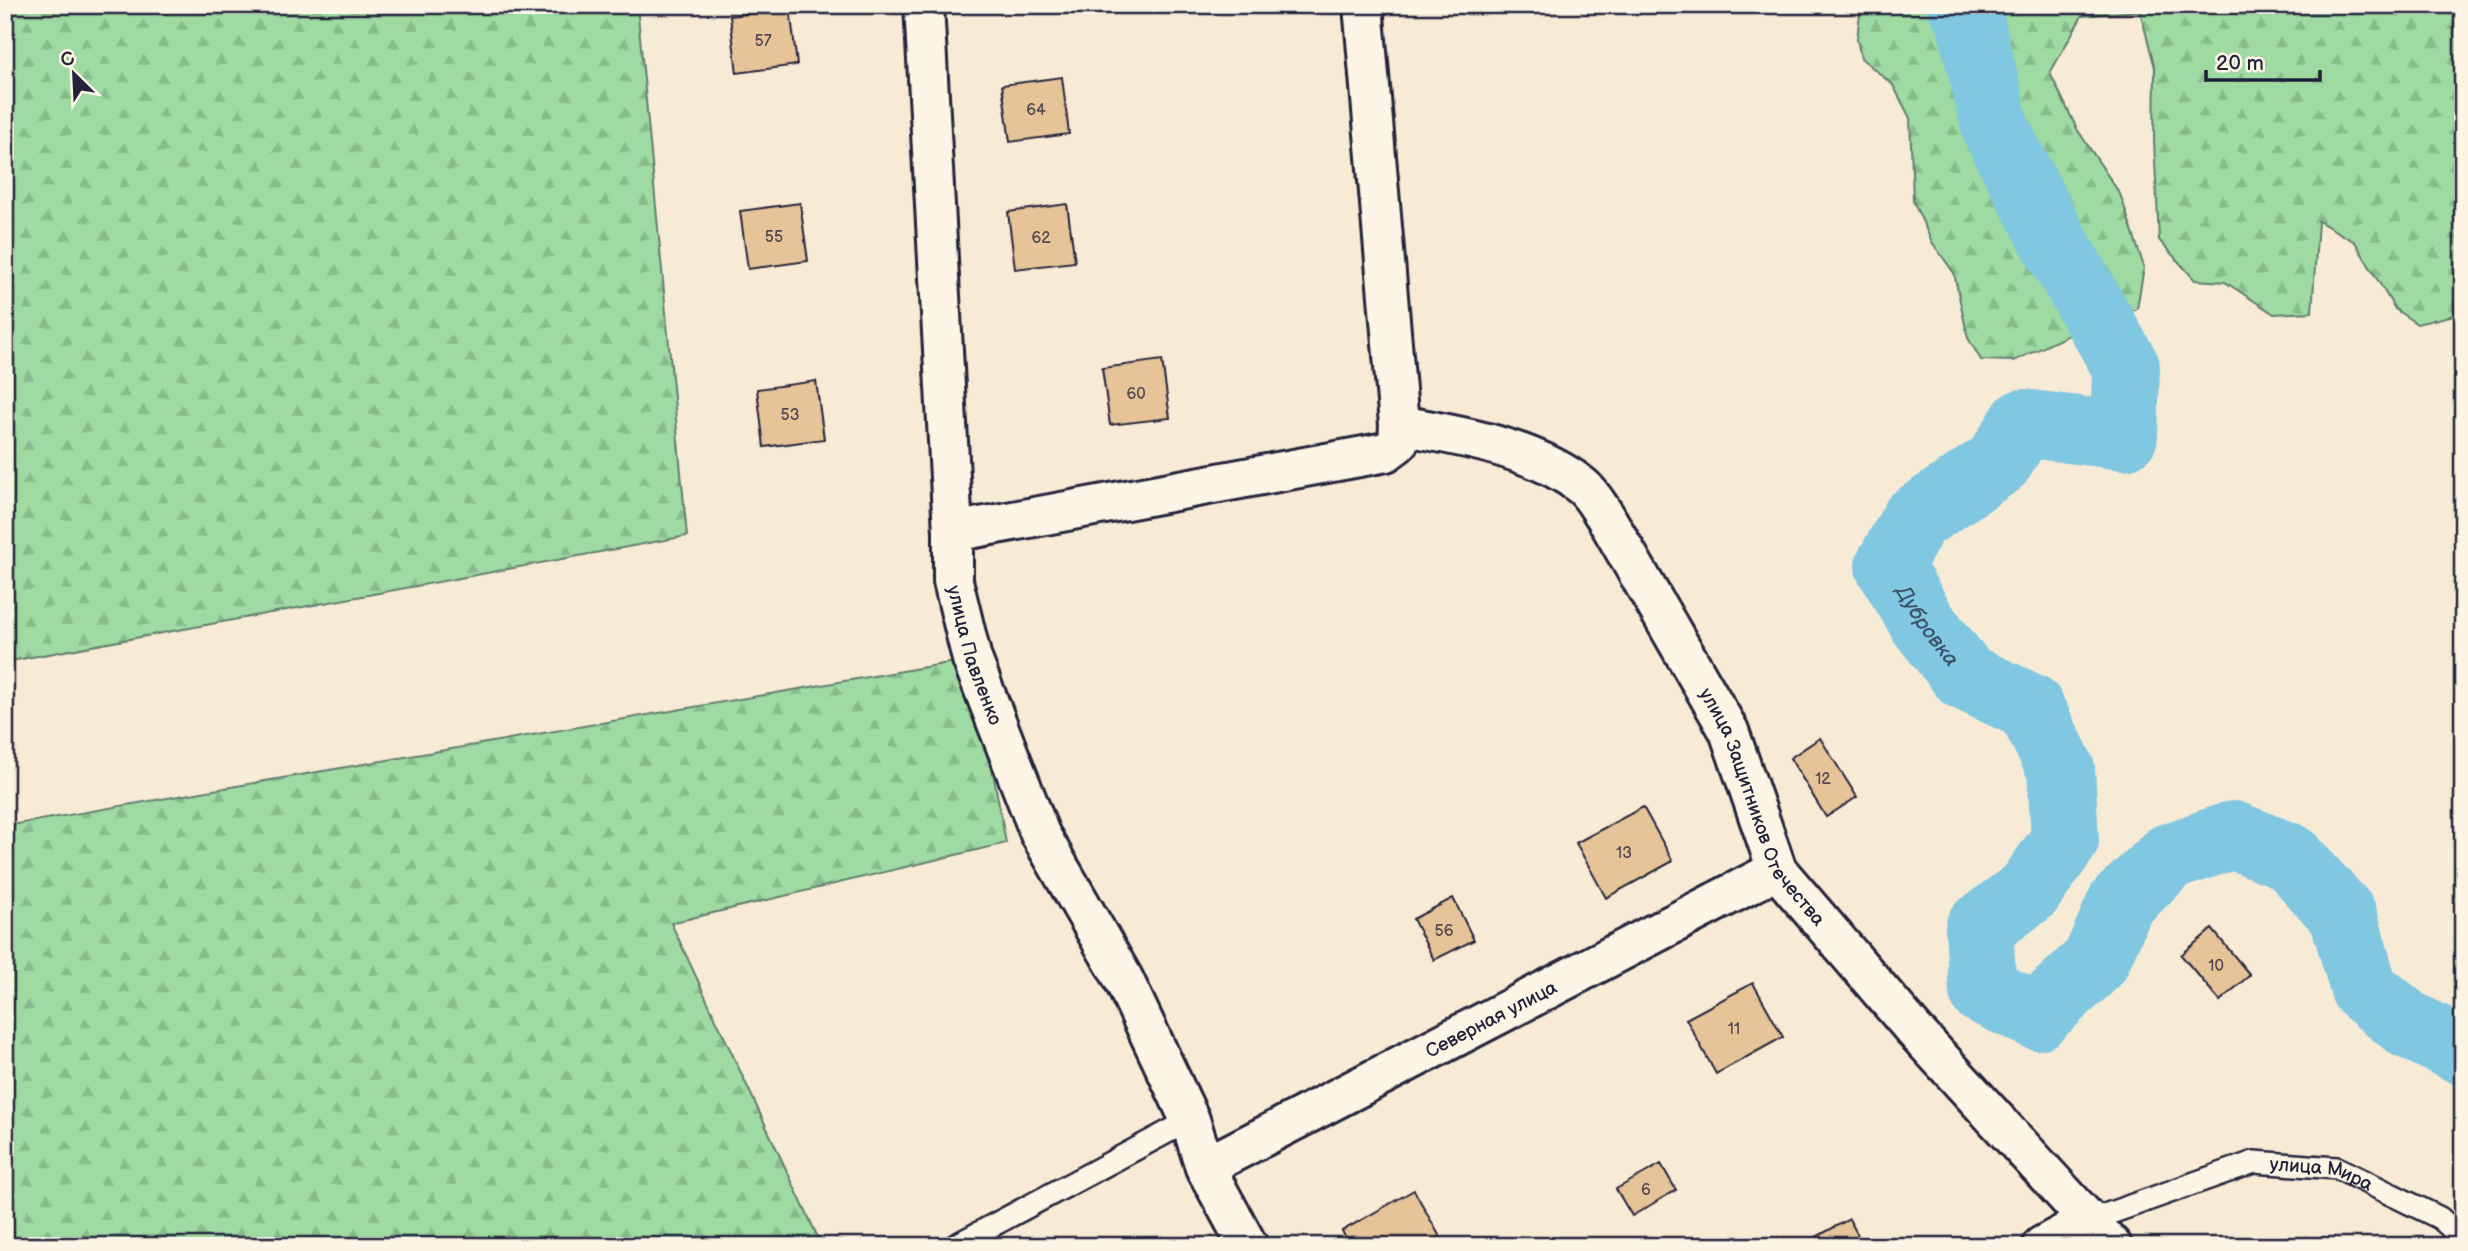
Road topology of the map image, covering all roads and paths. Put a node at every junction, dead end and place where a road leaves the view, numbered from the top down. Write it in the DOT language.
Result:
graph roads {
  1 [pos="924,5"];
  2 [pos="1363,5"];
  3 [pos="1399,425"];
  4 [pos="953,532"];
  5 [pos="1777,870"];
  6 [pos="1190,1120"];
  7 [pos="1205,1167"];
  8 [pos="2100,1233"];
  9 [pos="2463,1239"];
  10 [pos="954,1246"];
  11 [pos="1248,1246"];
  12 [pos="2042,1246"];
  1 -- 4 [label="street, улица Павленко"];
  2 -- 3 [label="street"];
  3 -- 4 [label="street"];
  3 -- 5 [label="street, улица Защитников Отечества"];
  4 -- 6 [label="street, улица Павленко"];
  5 -- 7 [label="street, Северная улица"];
  5 -- 8 [label="street, улица Защитников Отечества"];
  6 -- 7 [label="street, улица Павленко"];
  6 -- 10 [label="lane"];
  7 -- 11 [label="street, улица Павленко"];
  8 -- 9 [label="lane, улица Мира"];
  8 -- 12 [label="street"];
}
